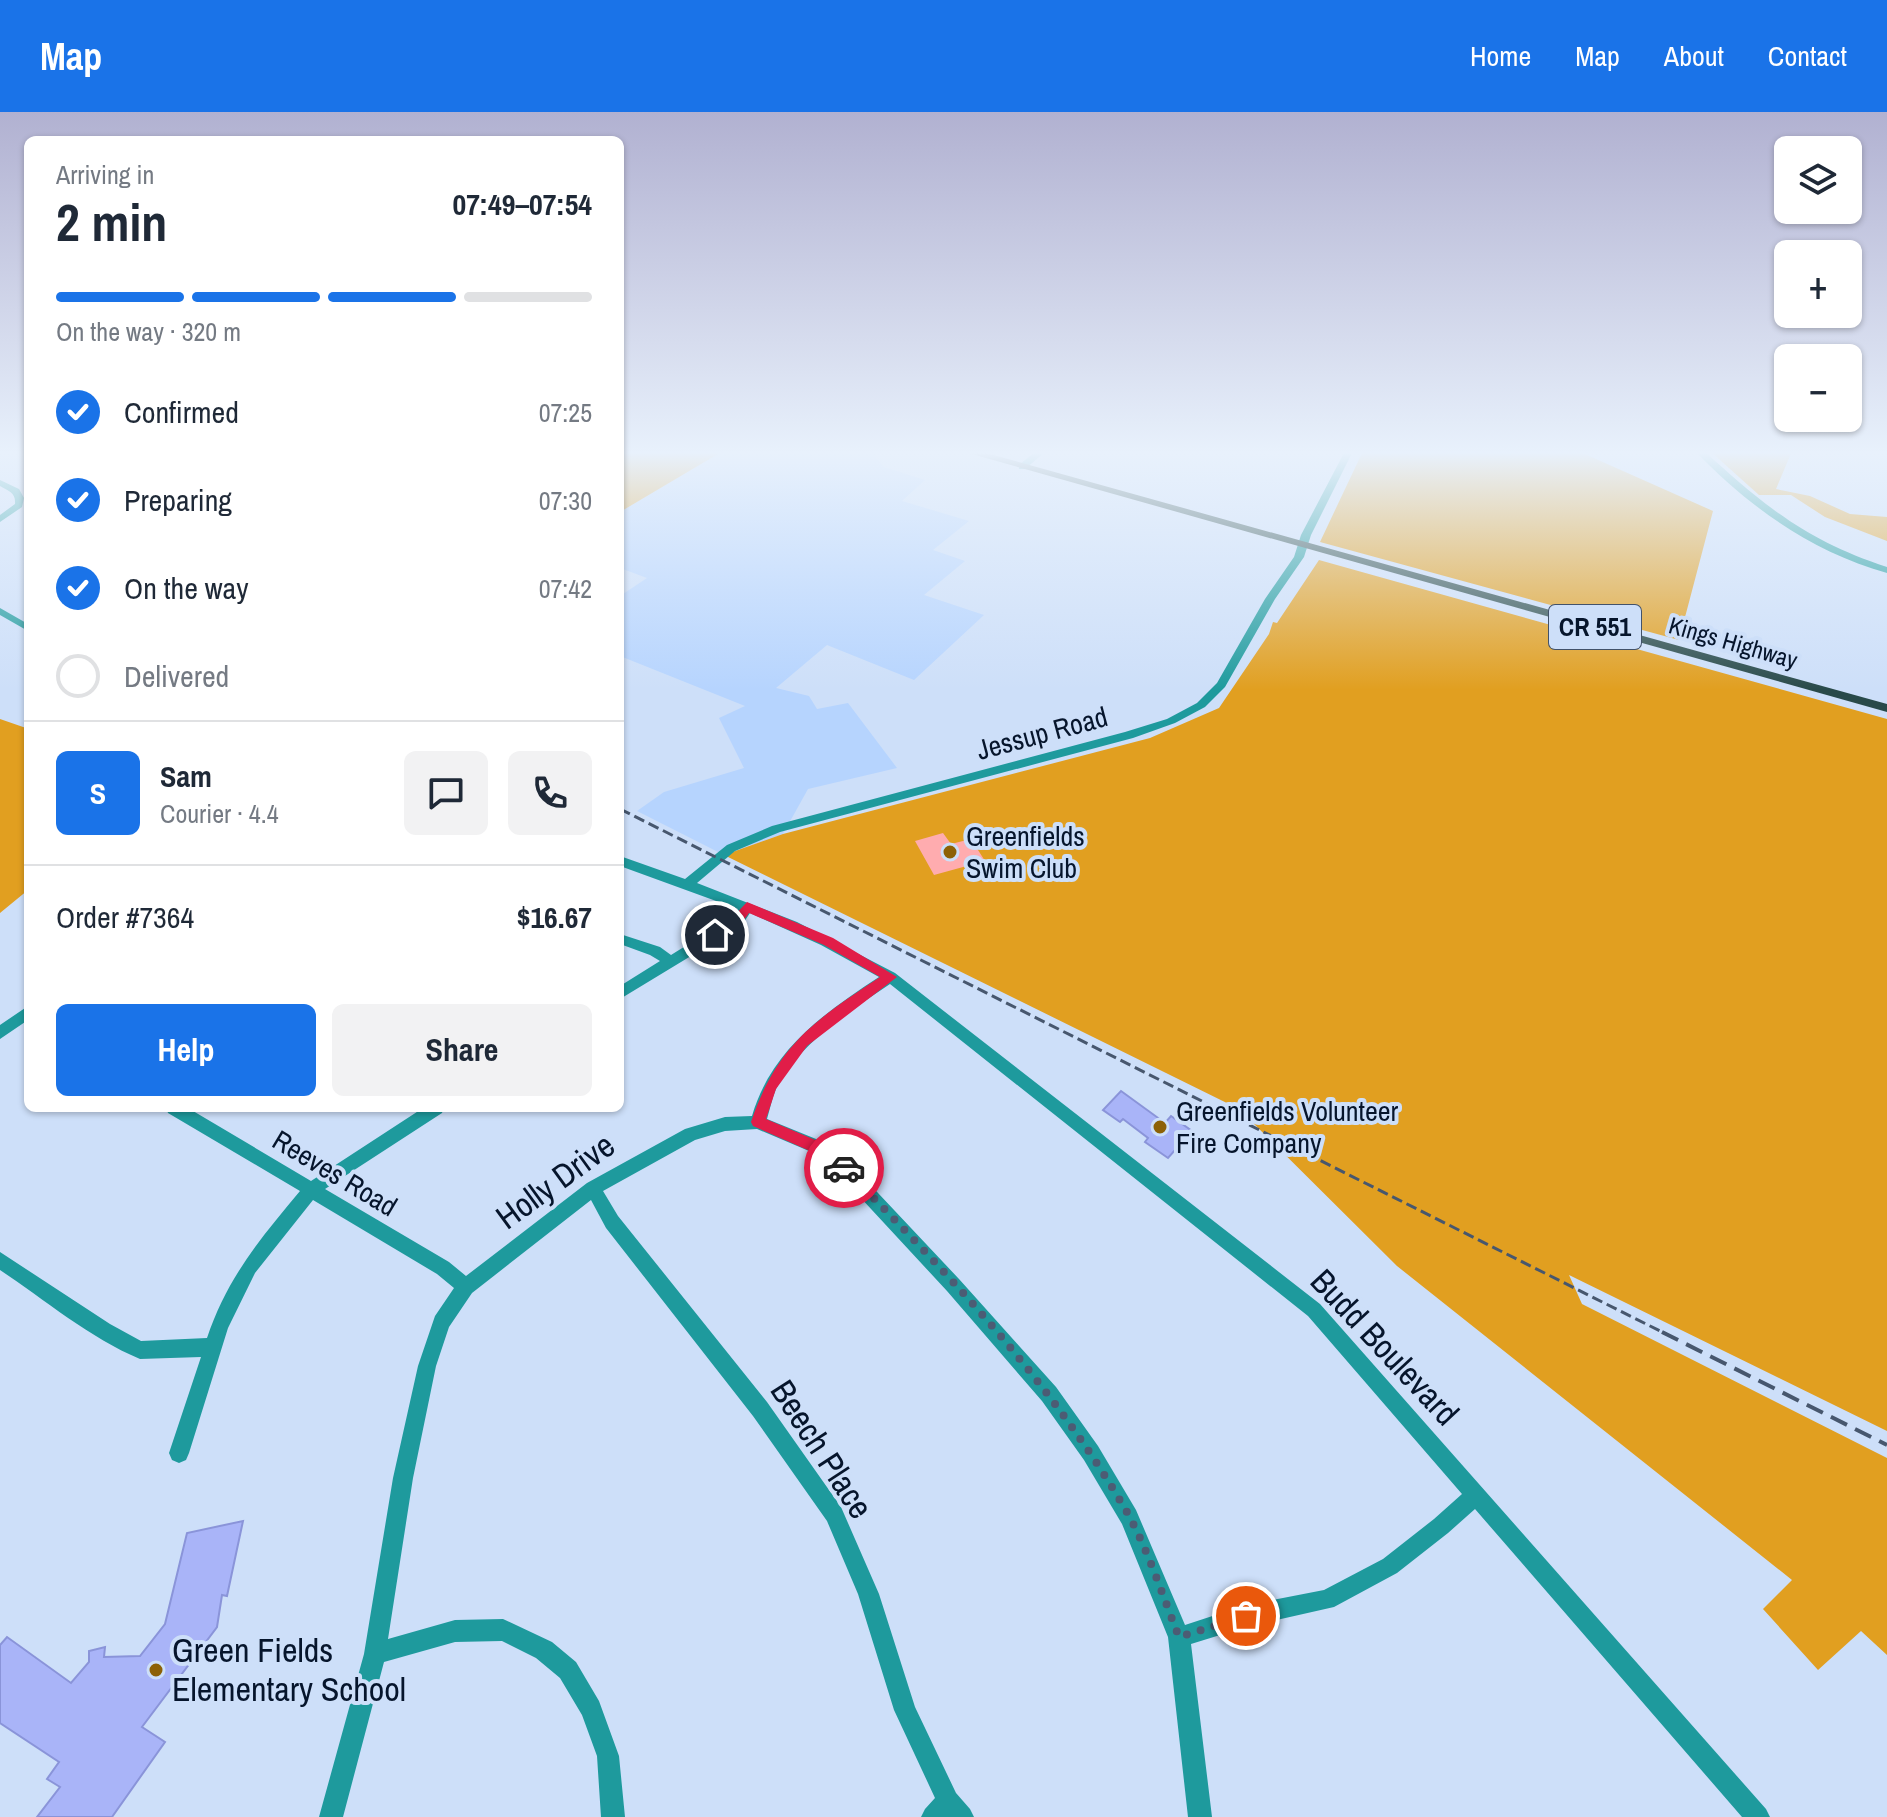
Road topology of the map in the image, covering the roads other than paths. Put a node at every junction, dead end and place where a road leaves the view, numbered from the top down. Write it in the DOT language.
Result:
graph roads {
  1 [pos="1248,531"];
  2 [pos="1308,531"];
  3 [pos="1793,531"];
  4 [pos="1303,546"];
  5 [pos="1887,570"];
  6 [pos="0,611"];
  7 [pos="24,626"];
  8 [pos="1887,708"];
  9 [pos="624,862"];
  10 [pos="687,884"];
  11 [pos="747,907"];
  12 [pos="624,940"];
  13 [pos="672,962"];
  14 [pos="890,977"];
  15 [pos="624,991"];
  16 [pos="24,1018"];
  17 [pos="0,1033"];
  18 [pos="181,1112"];
  19 [pos="430,1112"];
  20 [pos="758,1122"];
  21 [pos="593,1188"];
  22 [pos="312,1189"];
  23 [pos="0,1260"];
  24 [pos="466,1287"];
  25 [pos="215,1347"];
  26 [pos="179,1453"];
  27 [pos="1476,1494"];
  28 [pos="1179,1637"];
  29 [pos="375,1654"];
  30 [pos="948,1812"];
  31 [pos="331,1817"];
  32 [pos="613,1817"];
  33 [pos="1200,1817"];
  34 [pos="1758,1817"];
  1 -- 4 [label="main road, Kings Highway / CR 551"];
  2 -- 4 [label="street, Jessup Road"];
  3 -- 5 [label="street"];
  4 -- 8 [label="main road, Kings Highway / CR 551"];
  4 -- 10 [label="street, Jessup Road"];
  6 -- 7 [label="street"];
  9 -- 10 [label="street"];
  10 -- 11 [label="street, Budd Boulevard"];
  11 -- 13 [label="street"];
  11 -- 14 [label="street, Budd Boulevard"];
  12 -- 13 [label="street"];
  13 -- 15 [label="street"];
  14 -- 20 [label="street"];
  14 -- 27 [label="street, Budd Boulevard"];
  16 -- 17 [label="street"];
  18 -- 22 [label="street, Reeves Road"];
  19 -- 22 [label="street"];
  20 -- 21 [label="street, Holly Drive"];
  20 -- 28 [label="street, Holly Drive"];
  21 -- 24 [label="street, Holly Drive"];
  21 -- 30 [label="street, Beech Place"];
  22 -- 24 [label="street, Reeves Road"];
  22 -- 25 [label="street"];
  23 -- 25 [label="street"];
  24 -- 29 [label="street, Holly Drive"];
  25 -- 26 [label="street"];
  27 -- 28 [label="street"];
  27 -- 34 [label="street, Budd Boulevard"];
  28 -- 33 [label="street, Holly Drive"];
  29 -- 31 [label="street, Holly Drive"];
  29 -- 32 [label="street"];
}
